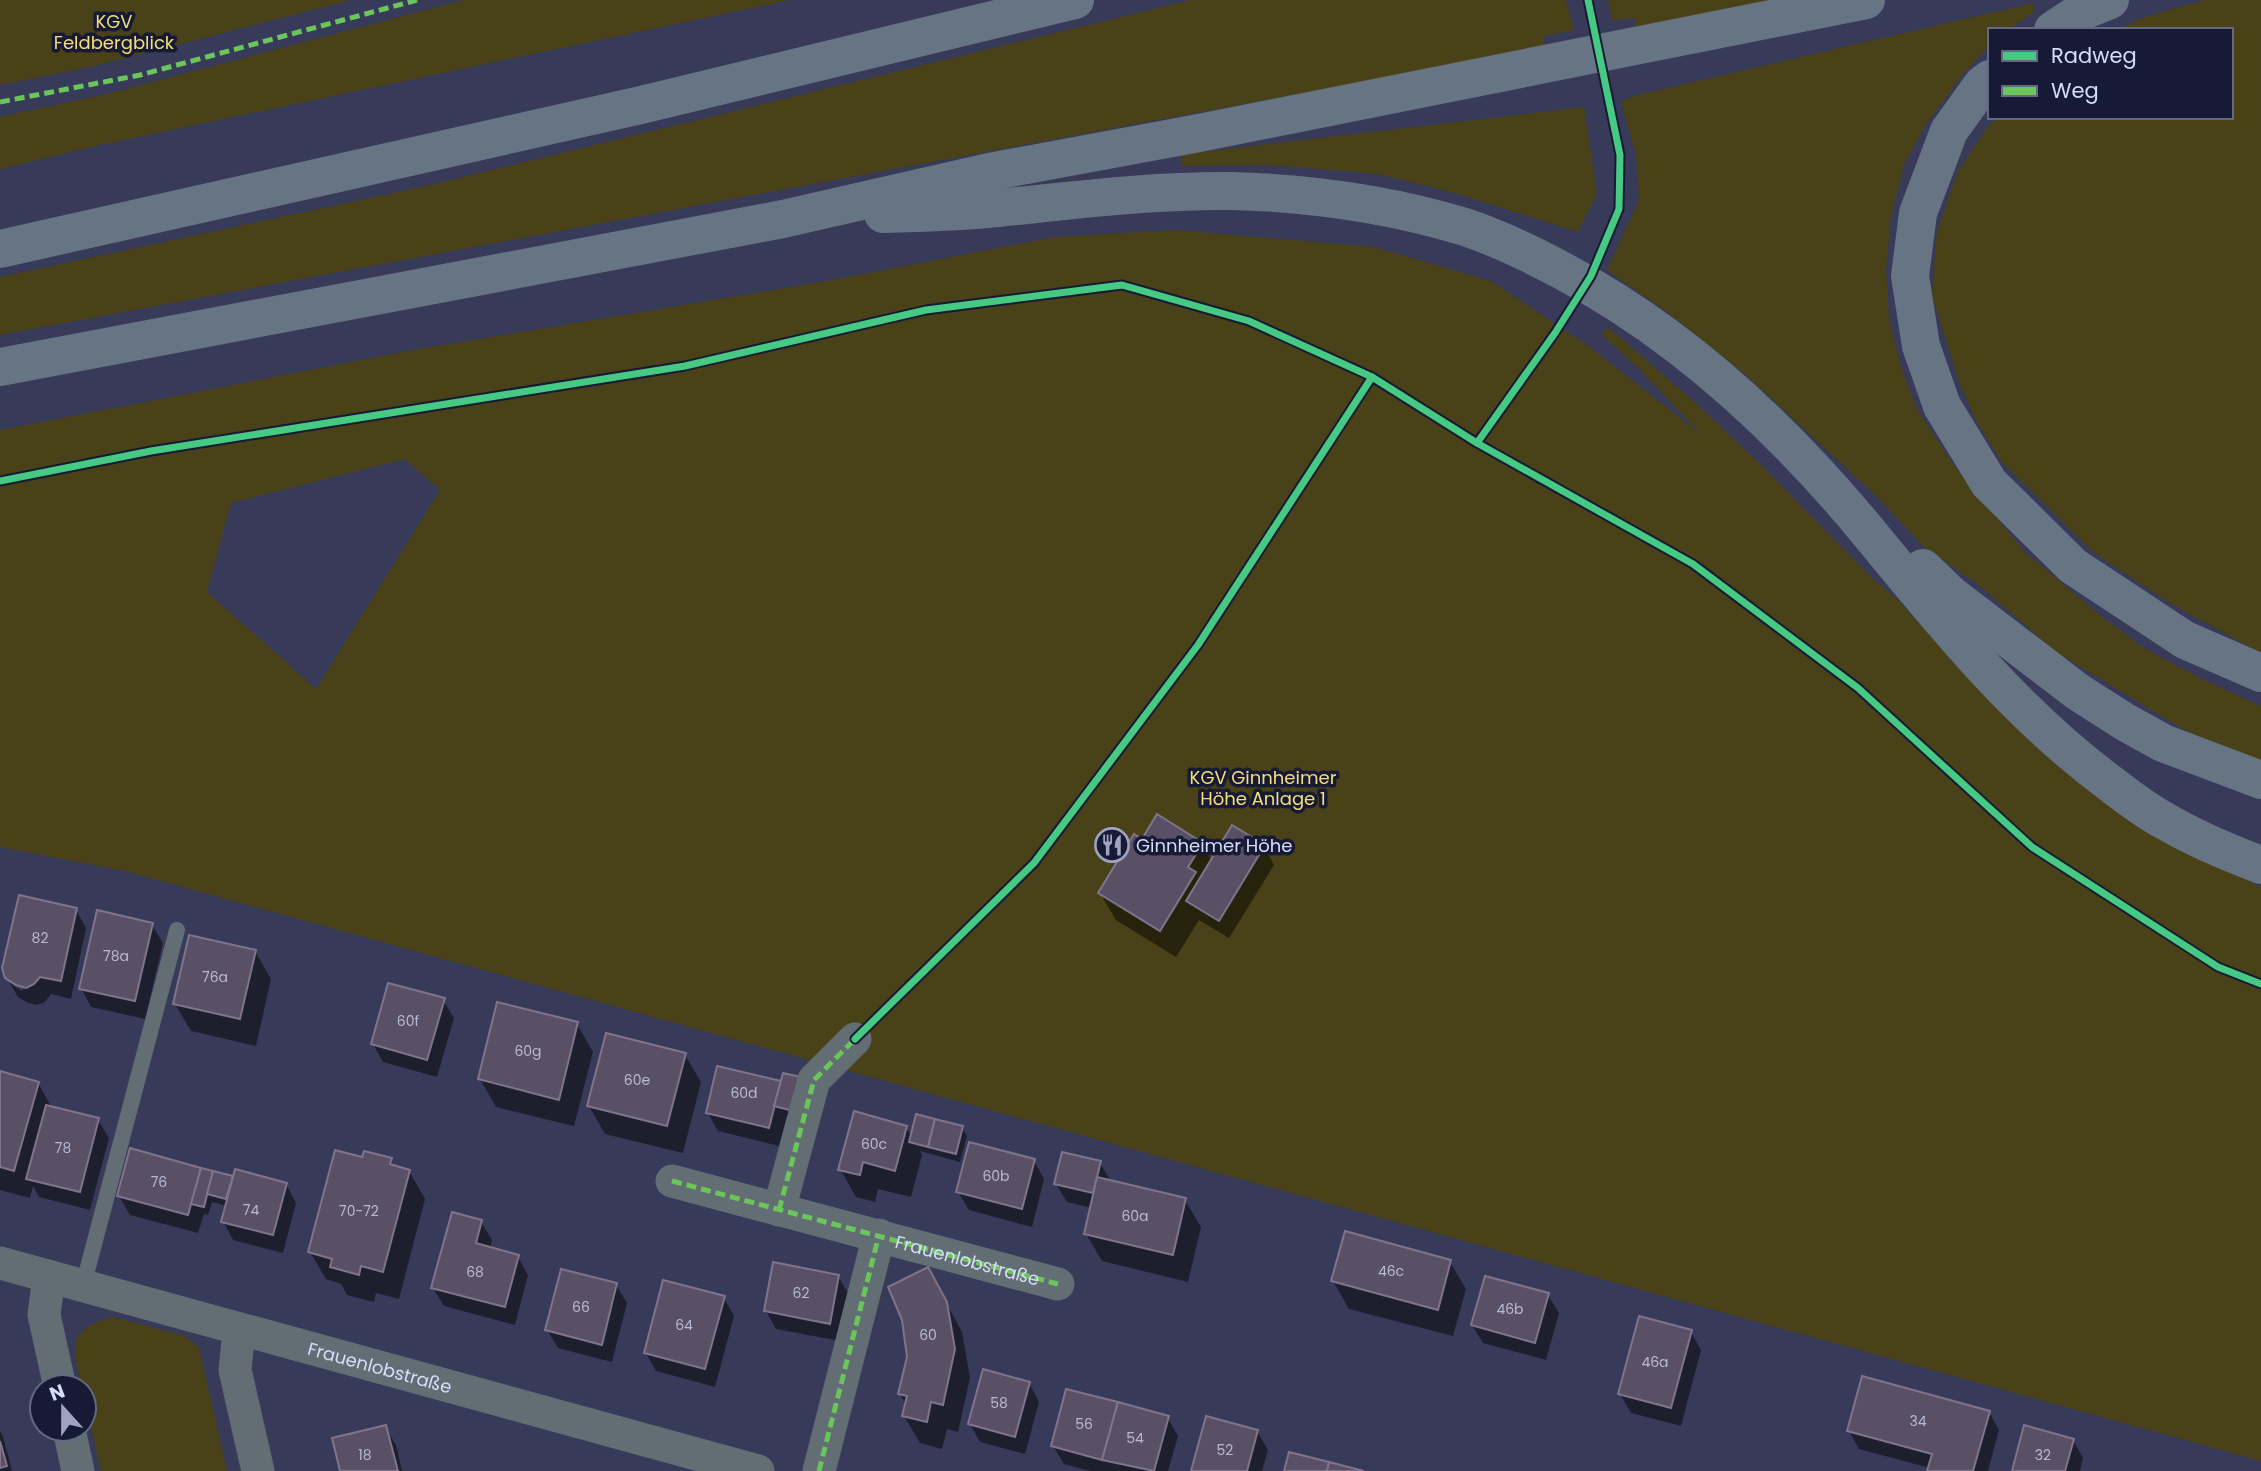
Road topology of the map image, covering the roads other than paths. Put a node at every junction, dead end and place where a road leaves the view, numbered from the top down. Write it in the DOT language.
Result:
graph roads {
  1 [pos="1075,0"];
  2 [pos="1866,0"];
  3 [pos="2110,0"];
  4 [pos="2056,28"];
  5 [pos="1988,80"];
  6 [pos="783,219"];
  7 [pos="0,249"];
  8 [pos="0,367"];
  9 [pos="1837,493"];
  10 [pos="2261,673"];
  11 [pos="2261,780"];
  12 [pos="2261,865"];
  13 [pos="177,930"];
  14 [pos="855,1039"];
  15 [pos="672,1181"];
  16 [pos="779,1210"];
  17 [pos="879,1235"];
  18 [pos="0,1263"];
  19 [pos="49,1276"];
  20 [pos="1058,1284"];
  21 [pos="83,1286"];
  22 [pos="239,1330"];
  23 [pos="57,1373"];
  24 [pos="72,1443"];
  25 [pos="78,1471"];
  26 [pos="258,1471"];
  27 [pos="758,1471"];
  28 [pos="819,1471"];
  1 -- 7 [label="highway"];
  2 -- 6 [label="highway"];
  3 -- 4 [label="highway"];
  5 -- 10 [label="highway"];
  6 -- 8 [label="highway"];
  6 -- 9 [label="highway"];
  9 -- 11 [label="highway"];
  9 -- 12 [label="highway"];
  13 -- 21 [label="lane"];
  14 -- 16 [label="street"];
  15 -- 16 [label="street, Frauenlobstraße"];
  16 -- 17 [label="street, Frauenlobstraße"];
  17 -- 20 [label="street, Frauenlobstraße"];
  17 -- 28 [label="street, Frauenlobstraße"];
  18 -- 19 [label="street, Frauenlobstraße"];
  19 -- 21 [label="street, Frauenlobstraße"];
  19 -- 23 [label="street"];
  21 -- 22 [label="street, Frauenlobstraße"];
  22 -- 26 [label="street"];
  22 -- 27 [label="street, Frauenlobstraße"];
  24 -- 25 [label="street"];
}
